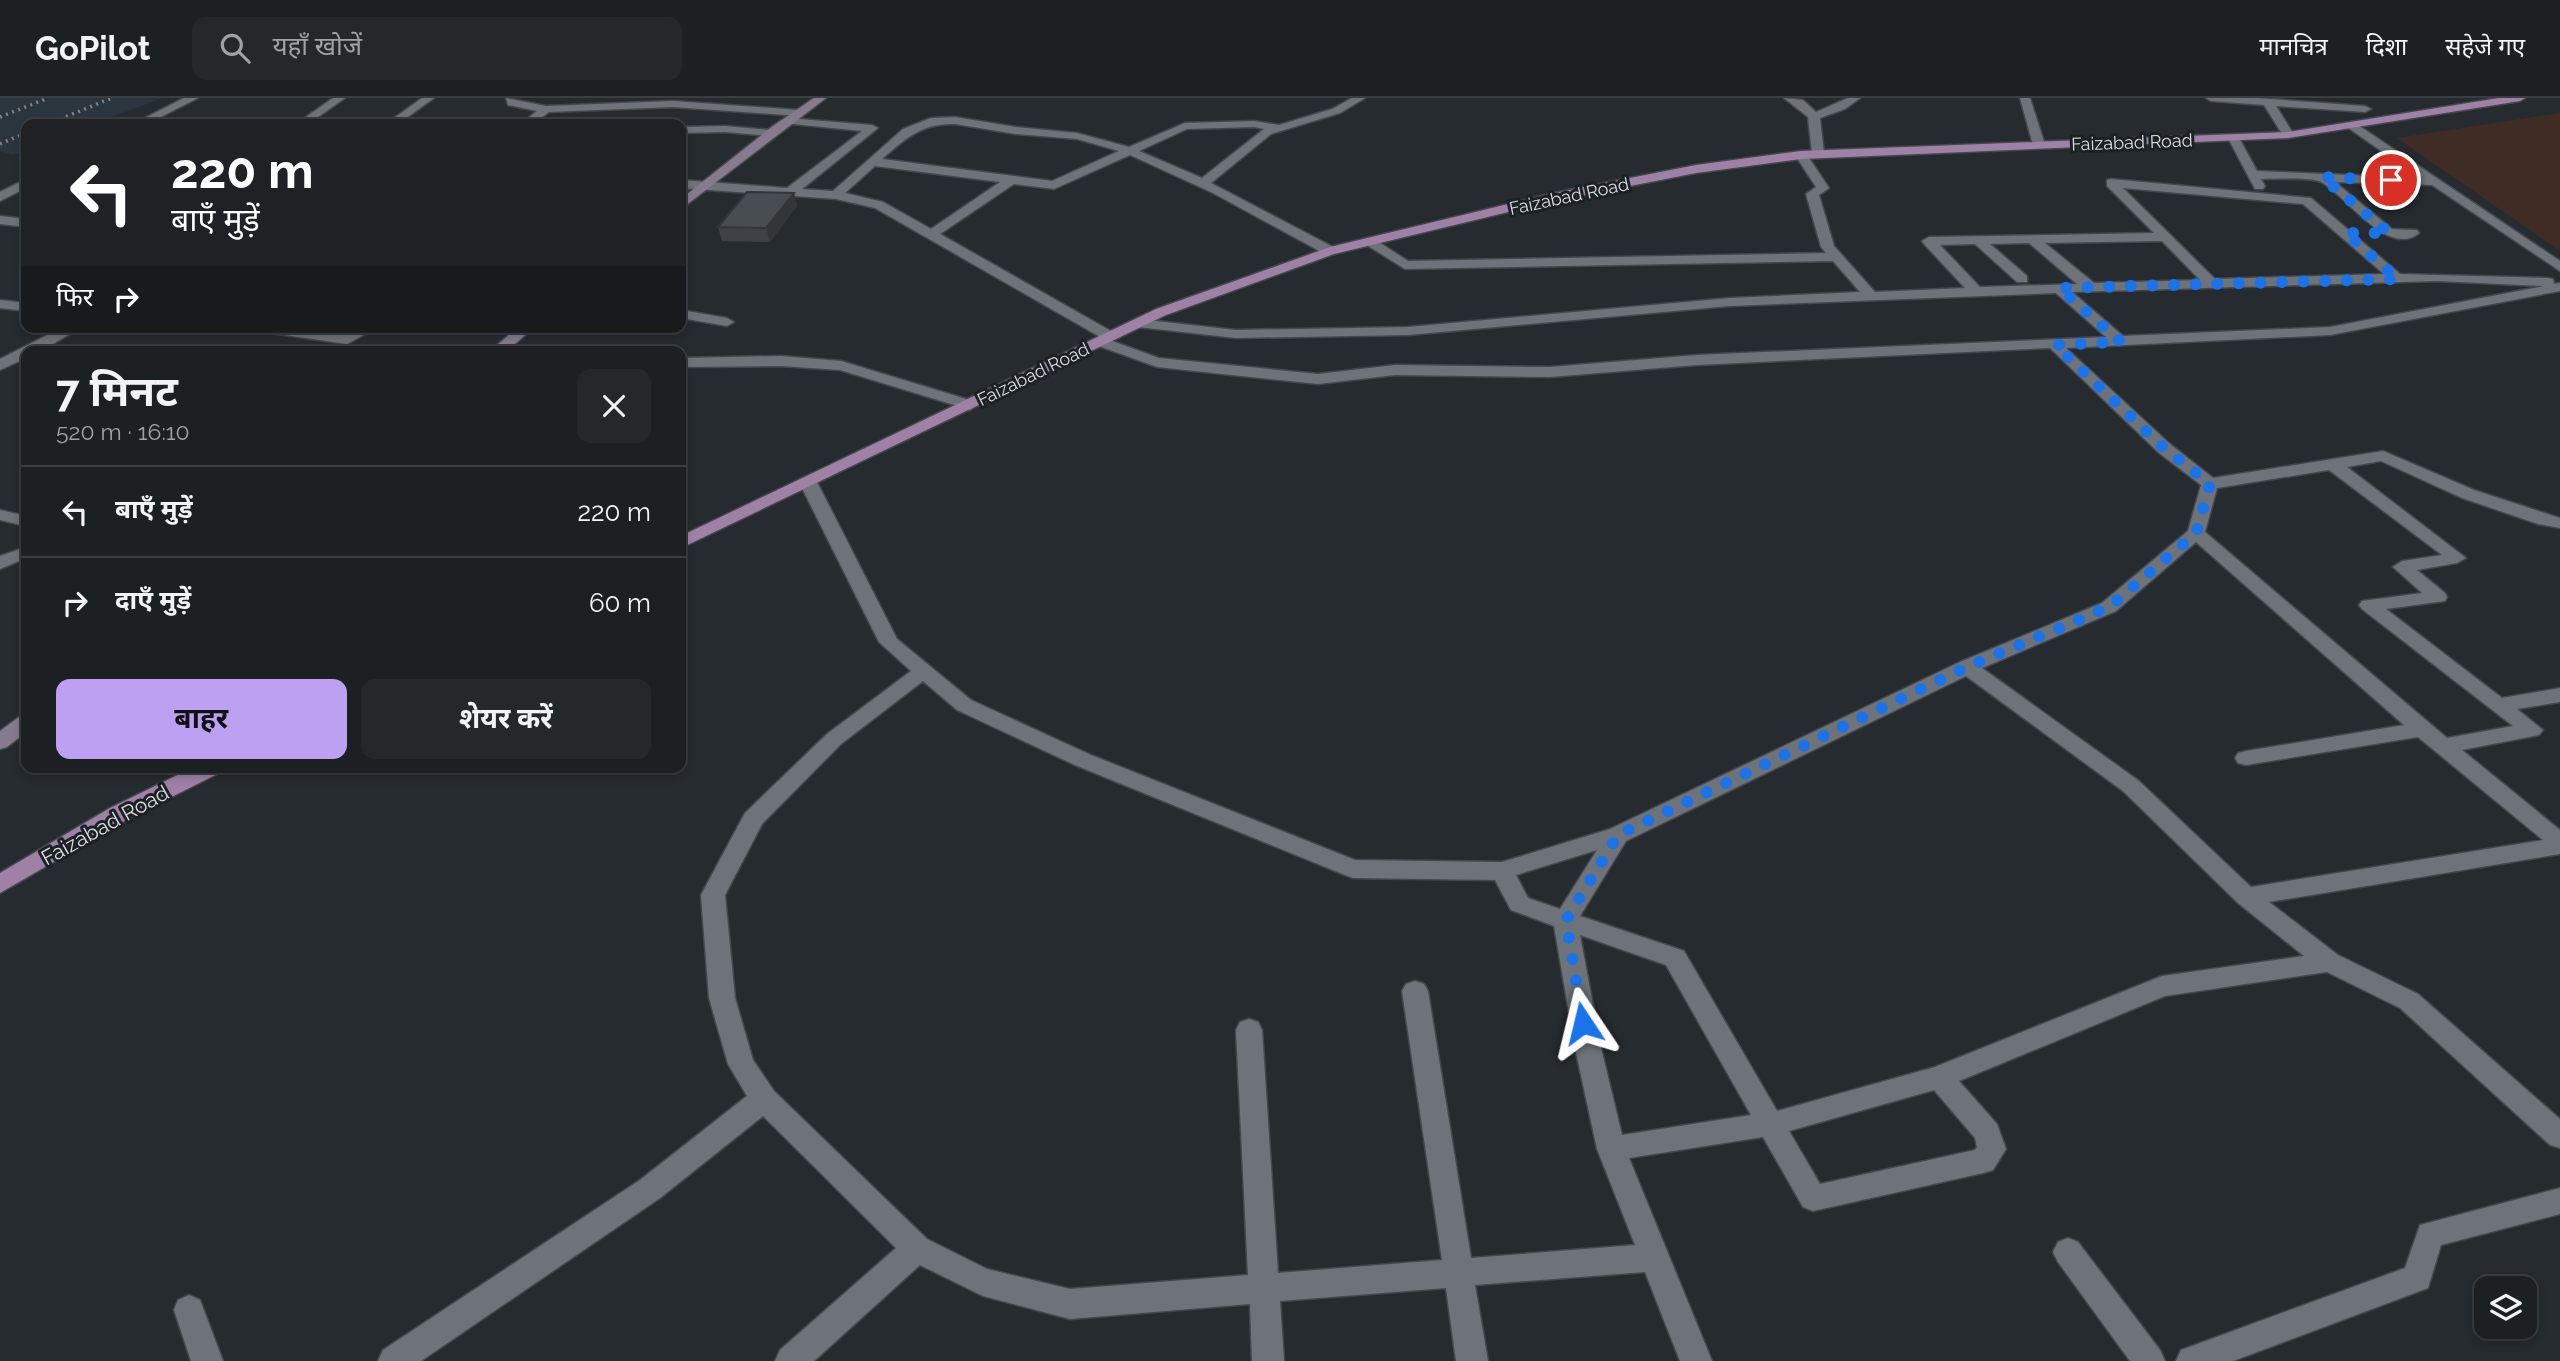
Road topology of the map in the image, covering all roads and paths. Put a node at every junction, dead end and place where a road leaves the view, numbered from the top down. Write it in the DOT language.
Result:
graph roads {
  1 [pos="193,98"];
  2 [pos="340,98"];
  3 [pos="429,98"];
  4 [pos="511,98"];
  5 [pos="626,98"];
  6 [pos="821,98"];
  7 [pos="1360,98"];
  8 [pos="1789,98"];
  9 [pos="1855,98"];
  10 [pos="2025,98"];
  11 [pos="2211,98"];
  12 [pos="2357,98"];
  13 [pos="2520,98"];
  14 [pos="2268,102"];
  15 [pos="614,106"];
  16 [pos="546,109"];
  17 [pos="799,113"];
  18 [pos="1814,116"];
  19 [pos="2367,116"];
  20 [pos="149,119"];
  21 [pos="308,119"];
  22 [pos="398,119"];
  23 [pos="533,119"];
  24 [pos="787,121"];
  25 [pos="2351,125"];
  26 [pos="1278,128"];
  27 [pos="686,130"];
  28 [pos="770,133"];
  29 [pos="2288,135"];
  30 [pos="2234,138"];
  31 [pos="2039,145"];
  32 [pos="1132,152"];
  33 [pos="1818,154"];
  34 [pos="1801,155"];
  35 [pos="874,162"];
  36 [pos="2254,175"];
  37 [pos="2322,177"];
  38 [pos="1011,180"];
  39 [pos="2437,182"];
  40 [pos="686,184"];
  41 [pos="1202,184"];
  42 [pos="705,185"];
  43 [pos="21,186"];
  44 [pos="791,191"];
  45 [pos="836,195"];
  46 [pos="0,197"];
  47 [pos="2265,197"];
  48 [pos="686,201"];
  49 [pos="0,220"];
  50 [pos="21,222"];
  51 [pos="2345,233"];
  52 [pos="2389,233"];
  53 [pos="2412,233"];
  54 [pos="932,234"];
  55 [pos="2165,237"];
  56 [pos="2032,239"];
  57 [pos="1978,240"];
  58 [pos="1369,242"];
  59 [pos="1330,251"];
  60 [pos="1837,257"];
  61 [pos="2560,267"];
  62 [pos="2022,279"];
  63 [pos="2398,279"];
  64 [pos="2560,282"];
  65 [pos="2212,284"];
  66 [pos="2090,287"];
  67 [pos="2560,287"];
  68 [pos="2059,288"];
  69 [pos="1977,292"];
  70 [pos="1871,296"];
  71 [pos="0,304"];
  72 [pos="21,307"];
  73 [pos="686,315"];
  74 [pos="727,322"];
  75 [pos="1138,323"];
  76 [pos="63,333"];
  77 [pos="299,333"];
  78 [pos="360,333"];
  79 [pos="521,333"];
  80 [pos="1106,339"];
  81 [pos="2121,342"];
  82 [pos="2055,345"];
  83 [pos="39,346"];
  84 [pos="508,346"];
  85 [pos="21,355"];
  86 [pos="686,363"];
  87 [pos="0,365"];
  88 [pos="970,405"];
  89 [pos="2332,464"];
  90 [pos="808,482"];
  91 [pos="2210,484"];
  92 [pos="0,515"];
  93 [pos="21,520"];
  94 [pos="2560,523"];
  95 [pos="2196,533"];
  96 [pos="686,541"];
  97 [pos="21,554"];
  98 [pos="0,564"];
  99 [pos="1967,667"];
  100 [pos="924,671"];
  101 [pos="2560,695"];
  102 [pos="2498,705"];
  103 [pos="21,726"];
  104 [pos="2424,729"];
  105 [pos="0,742"];
  106 [pos="2445,746"];
  107 [pos="2246,758"];
  108 [pos="201,773"];
  109 [pos="1618,835"];
  110 [pos="2560,844"];
  111 [pos="1502,870"];
  112 [pos="0,884"];
  113 [pos="2246,897"];
  114 [pos="1566,920"];
  115 [pos="2329,962"];
  116 [pos="1415,991"];
  117 [pos="1249,1030"];
  118 [pos="1939,1077"];
  119 [pos="764,1099"];
  120 [pos="1772,1124"];
  121 [pos="2560,1136"];
  122 [pos="1611,1149"];
  123 [pos="2560,1201"];
  124 [pos="917,1249"];
  125 [pos="2068,1252"];
  126 [pos="1654,1257"];
  127 [pos="1458,1273"];
  128 [pos="1265,1288"];
  129 [pos="190,1310"];
  130 [pos="206,1361"];
  131 [pos="394,1361"];
  132 [pos="791,1361"];
  133 [pos="1268,1361"];
  134 [pos="1472,1361"];
  135 [pos="1696,1361"];
  136 [pos="2149,1361"];
  137 [pos="2192,1361"];
  1 -- 20 [label="street"];
  2 -- 21 [label="street"];
  3 -- 22 [label="street"];
  4 -- 16 [label="street"];
  5 -- 15 [label="street"];
  6 -- 17 [label="street"];
  7 -- 26 [label="street"];
  8 -- 18 [label="street"];
  9 -- 18 [label="street"];
  10 -- 31 [label="street"];
  11 -- 14 [label="street"];
  12 -- 19 [label="street"];
  13 -- 19 [label="main road, Faizabad Road"];
  14 -- 19 [label="street"];
  14 -- 29 [label="street"];
  15 -- 16 [label="street"];
  15 -- 17 [label="street"];
  16 -- 23 [label="street"];
  17 -- 24 [label="street"];
  18 -- 33 [label="street"];
  19 -- 25 [label="main road, Faizabad Road"];
  24 -- 28 [label="street"];
  24 -- 44 [label="street"];
  25 -- 29 [label="main road, Faizabad Road"];
  25 -- 39 [label="street"];
  26 -- 32 [label="street"];
  26 -- 41 [label="street"];
  27 -- 28 [label="street"];
  28 -- 42 [label="street"];
  29 -- 30 [label="main road, Faizabad Road"];
  30 -- 31 [label="main road, Faizabad Road"];
  30 -- 36 [label="street"];
  31 -- 33 [label="main road, Faizabad Road"];
  32 -- 35 [label="street"];
  32 -- 38 [label="street"];
  32 -- 41 [label="street"];
  33 -- 34 [label="main road, Faizabad Road"];
  34 -- 58 [label="main road, Faizabad Road"];
  34 -- 60 [label="street"];
  35 -- 38 [label="street"];
  35 -- 45 [label="street"];
  36 -- 37 [label="street"];
  36 -- 47 [label="street"];
  37 -- 39 [label="street"];
  37 -- 52 [label="street"];
  38 -- 54 [label="street"];
  39 -- 61 [label="street"];
  40 -- 42 [label="street"];
  41 -- 59 [label="street"];
  42 -- 44 [label="street"];
  42 -- 48 [label="street"];
  43 -- 46 [label="street"];
  44 -- 45 [label="street"];
  45 -- 54 [label="street"];
  47 -- 51 [label="street"];
  47 -- 55 [label="street"];
  49 -- 50 [label="street"];
  51 -- 52 [label="street"];
  51 -- 63 [label="street"];
  52 -- 53 [label="street"];
  54 -- 80 [label="street"];
  55 -- 56 [label="street"];
  55 -- 65 [label="street"];
  56 -- 57 [label="street"];
  56 -- 66 [label="street"];
  57 -- 62 [label="street"];
  57 -- 69 [label="street"];
  58 -- 59 [label="main road, Faizabad Road"];
  58 -- 60 [label="street"];
  59 -- 75 [label="main road, Faizabad Road"];
  60 -- 70 [label="street"];
  63 -- 64 [label="street"];
  63 -- 65 [label="street"];
  65 -- 66 [label="street"];
  66 -- 68 [label="street"];
  67 -- 81 [label="street"];
  68 -- 69 [label="street"];
  68 -- 81 [label="street"];
  69 -- 70 [label="street"];
  70 -- 75 [label="street"];
  71 -- 72 [label="street"];
  73 -- 74 [label="street"];
  75 -- 80 [label="main road, Faizabad Road"];
  76 -- 83 [label="street"];
  77 -- 78 [label="street"];
  79 -- 84 [label="street"];
  80 -- 82 [label="street"];
  80 -- 88 [label="main road, Faizabad Road"];
  81 -- 82 [label="street"];
  82 -- 91 [label="street"];
  85 -- 87 [label="street"];
  86 -- 88 [label="street"];
  88 -- 90 [label="main road, Faizabad Road"];
  89 -- 91 [label="street"];
  89 -- 94 [label="street"];
  89 -- 102 [label="street"];
  90 -- 96 [label="main road, Faizabad Road"];
  90 -- 100 [label="street"];
  91 -- 95 [label="street"];
  92 -- 93 [label="street"];
  95 -- 99 [label="street"];
  95 -- 104 [label="street"];
  97 -- 98 [label="street"];
  99 -- 109 [label="street"];
  99 -- 113 [label="street"];
  100 -- 111 [label="street"];
  100 -- 119 [label="street"];
  101 -- 102 [label="street"];
  102 -- 106 [label="street"];
  103 -- 105 [label="street"];
  104 -- 106 [label="street"];
  104 -- 107 [label="street"];
  106 -- 110 [label="street"];
  108 -- 112 [label="main road, Faizabad Road"];
  109 -- 111 [label="street"];
  109 -- 114 [label="street"];
  110 -- 113 [label="street"];
  111 -- 114 [label="street"];
  113 -- 115 [label="street"];
  114 -- 120 [label="street"];
  114 -- 122 [label="street"];
  115 -- 118 [label="street"];
  115 -- 121 [label="street"];
  116 -- 127 [label="street"];
  117 -- 128 [label="street"];
  118 -- 120 [label="street"];
  118 -- 120 [label="street"];
  119 -- 124 [label="street"];
  119 -- 131 [label="street"];
  120 -- 122 [label="street"];
  122 -- 126 [label="street"];
  123 -- 137 [label="street"];
  124 -- 128 [label="street"];
  124 -- 132 [label="street"];
  125 -- 136 [label="street"];
  126 -- 127 [label="street"];
  126 -- 135 [label="street"];
  127 -- 128 [label="street"];
  127 -- 134 [label="street"];
  128 -- 133 [label="street"];
  129 -- 130 [label="street"];
}
